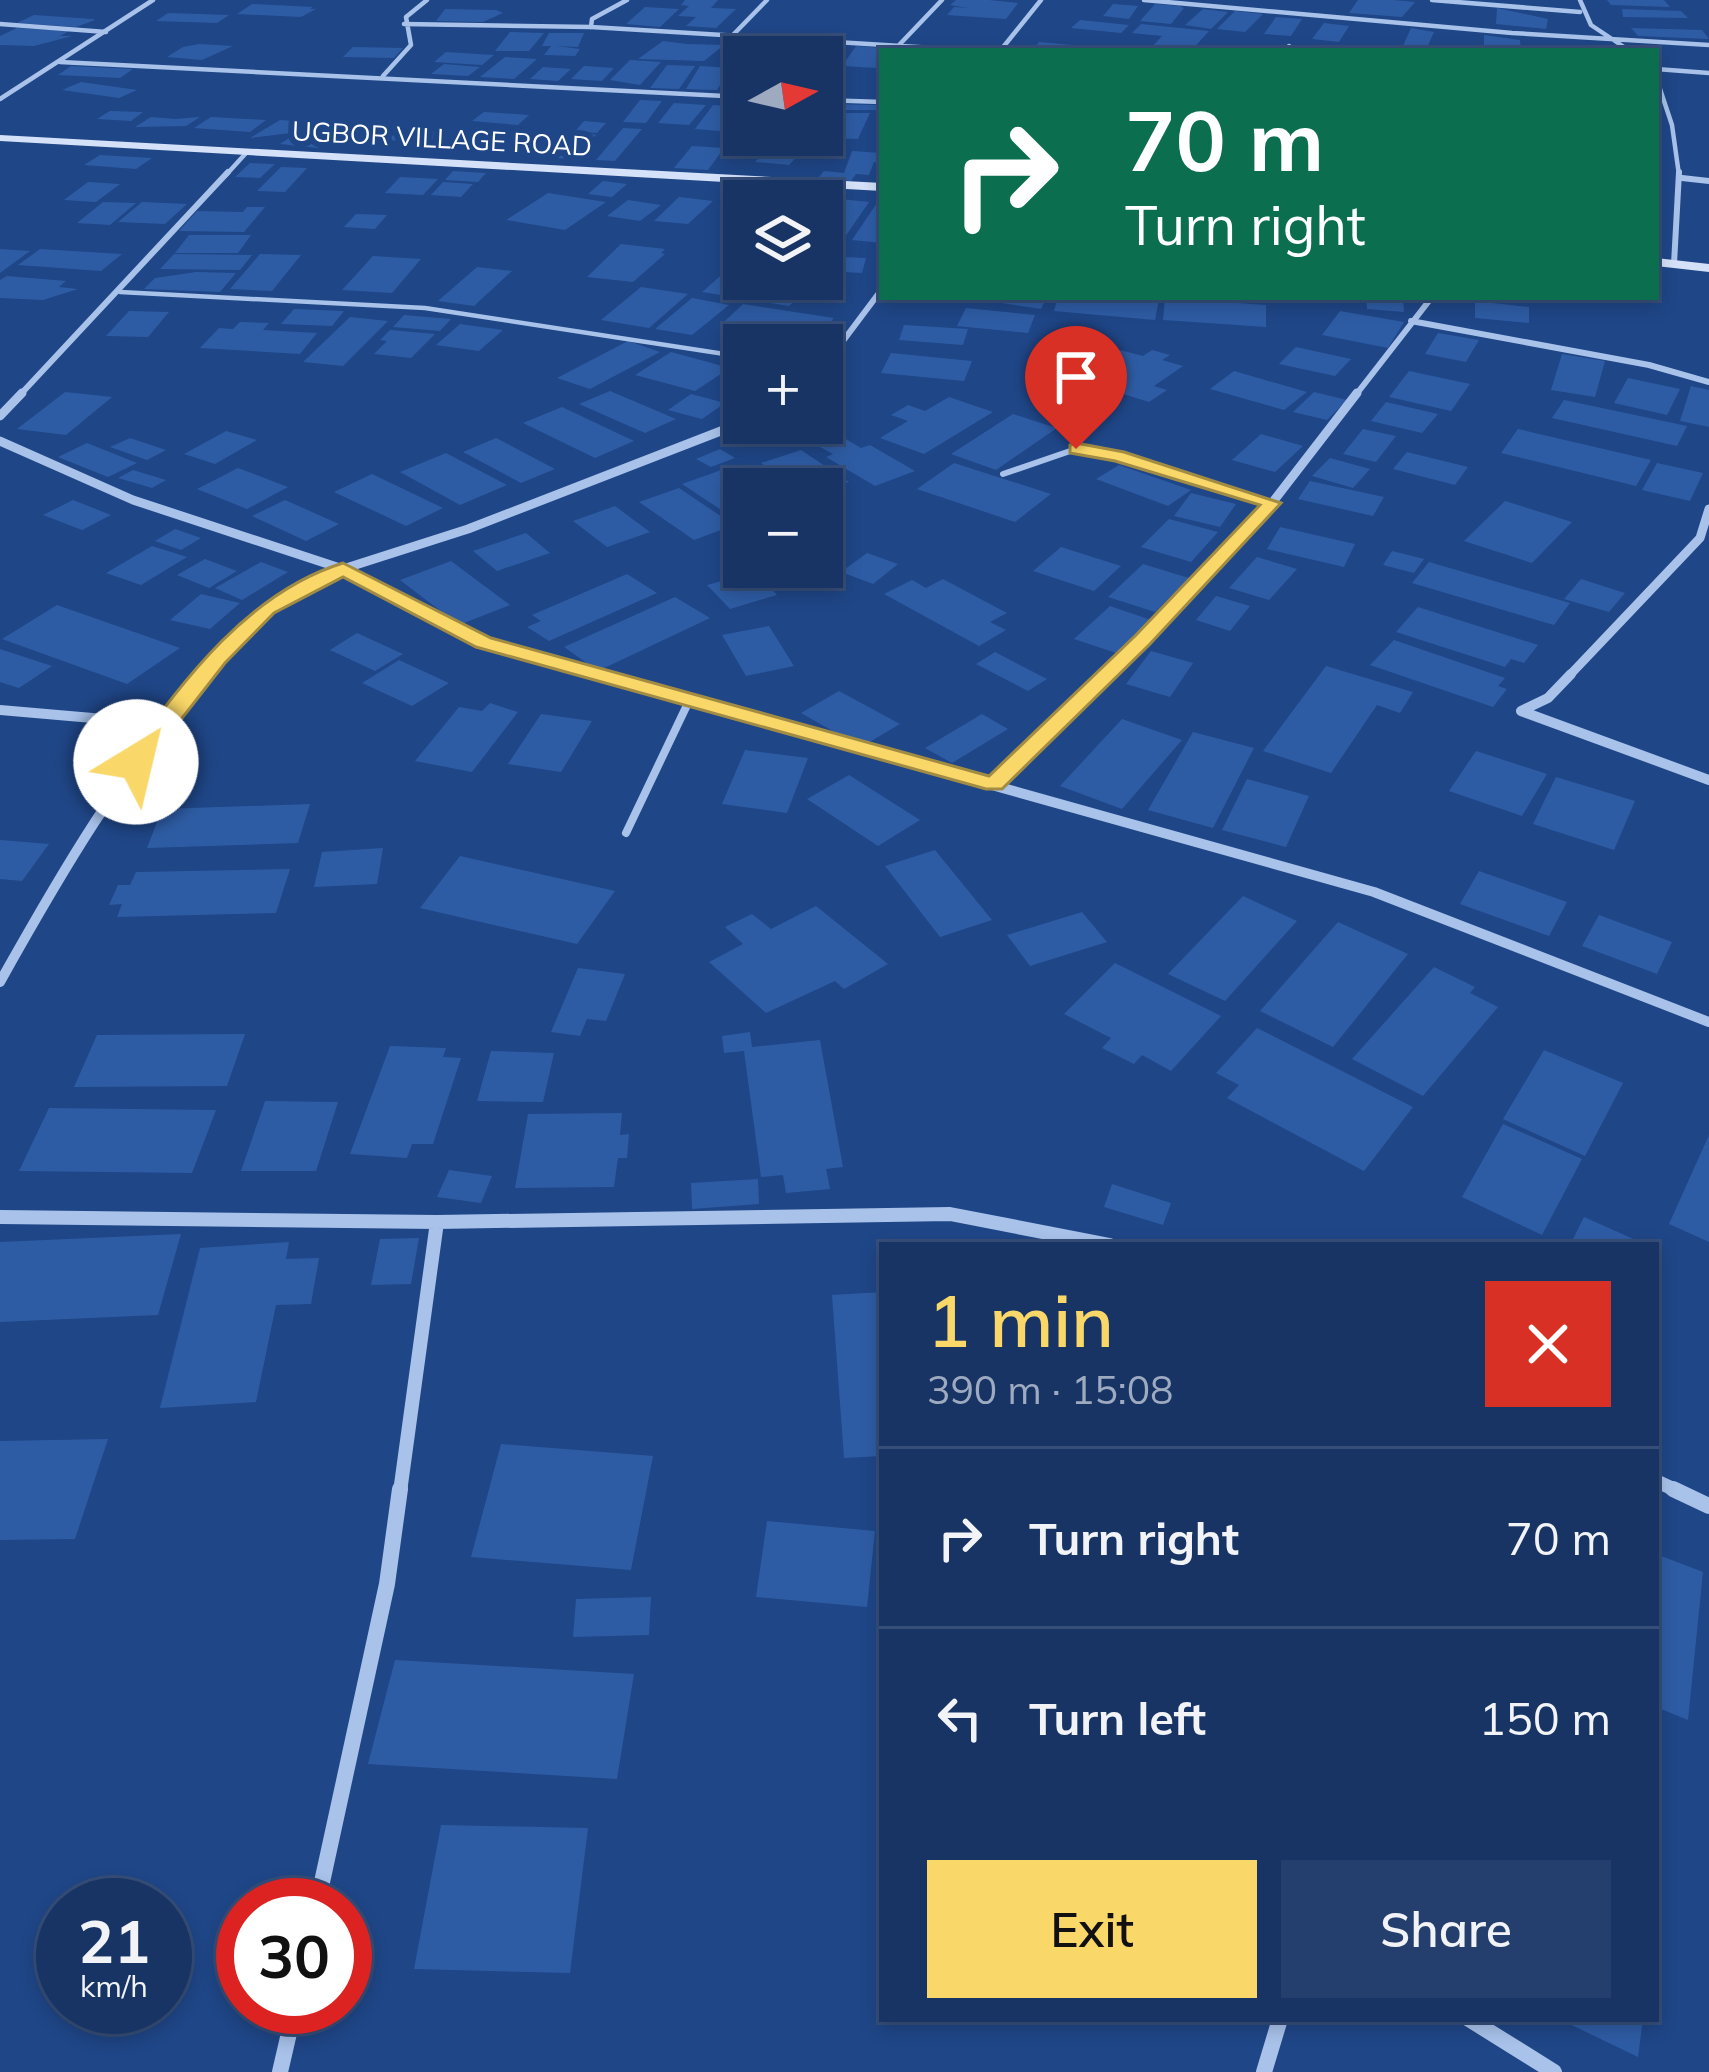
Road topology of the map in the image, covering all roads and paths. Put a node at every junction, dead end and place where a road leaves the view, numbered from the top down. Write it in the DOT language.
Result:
graph roads {
  1 [pos="153,0"];
  2 [pos="427,0"];
  3 [pos="627,0"];
  4 [pos="767,0"];
  5 [pos="942,0"];
  6 [pos="1041,0"];
  7 [pos="1144,0"];
  8 [pos="1432,0"];
  9 [pos="1580,0"];
  10 [pos="1580,12"];
  11 [pos="404,24"];
  12 [pos="0,25"];
  13 [pos="591,27"];
  14 [pos="106,32"];
  15 [pos="732,36"];
  16 [pos="1616,40"];
  17 [pos="843,41"];
  18 [pos="899,44"];
  19 [pos="1709,45"];
  20 [pos="947,48"];
  21 [pos="1002,48"];
  22 [pos="1626,48"];
  23 [pos="60,62"];
  24 [pos="1659,73"];
  25 [pos="1709,73"];
  26 [pos="383,76"];
  27 [pos="1659,81"];
  28 [pos="723,96"];
  29 [pos="0,99"];
  30 [pos="843,101"];
  31 [pos="879,102"];
  32 [pos="1659,116"];
  33 [pos="1672,117"];
  34 [pos="0,138"];
  35 [pos="248,152"];
  36 [pos="1682,178"];
  37 [pos="1709,181"];
  38 [pos="879,187"];
  39 [pos="1659,262"];
  40 [pos="1674,264"];
  41 [pos="1709,268"];
  42 [pos="120,292"];
  43 [pos="879,293"];
  44 [pos="1429,300"];
  45 [pos="1411,321"];
  46 [pos="843,341"];
  47 [pos="723,353"];
  48 [pos="1709,382"];
  49 [pos="0,416"];
  50 [pos="723,430"];
  51 [pos="0,441"];
  52 [pos="1003,474"];
  53 [pos="1272,503"];
  54 [pos="1709,509"];
  55 [pos="343,569"];
  56 [pos="688,703"];
  57 [pos="0,710"];
  58 [pos="162,724"];
  59 [pos="1709,780"];
  60 [pos="994,784"];
  61 [pos="626,833"];
  62 [pos="0,982"];
  63 [pos="1709,1022"];
  64 [pos="0,1217"];
  65 [pos="437,1222"];
  66 [pos="1095,1242"];
  67 [pos="1659,1482"];
  68 [pos="1709,1506"];
  69 [pos="323,1878"];
  70 [pos="1279,2022"];
  71 [pos="1474,2022"];
  72 [pos="289,2034"];
  73 [pos="280,2072"];
  74 [pos="1264,2072"];
  75 [pos="1554,2072"];
  1 -- 14 [label="street"];
  2 -- 11 [label="lane"];
  3 -- 13 [label="street"];
  4 -- 15 [label="lane"];
  5 -- 18 [label="street"];
  6 -- 21 [label="street"];
  7 -- 16 [label="street"];
  8 -- 10 [label="street"];
  9 -- 10 [label="street"];
  10 -- 16 [label="street"];
  11 -- 13 [label="lane"];
  11 -- 26 [label="lane"];
  12 -- 14 [label="street"];
  13 -- 15 [label="street"];
  14 -- 23 [label="street"];
  16 -- 19 [label="street"];
  16 -- 22 [label="street"];
  17 -- 18 [label="street"];
  18 -- 20 [label="street"];
  23 -- 26 [label="street"];
  23 -- 29 [label="street"];
  24 -- 25 [label="street"];
  26 -- 28 [label="street"];
  27 -- 33 [label="street"];
  30 -- 31 [label="street"];
  32 -- 33 [label="street"];
  33 -- 36 [label="street"];
  34 -- 35 [label="street, UGBOR VILLAGE ROAD"];
  35 -- 38 [label="street, UGBOR VILLAGE ROAD"];
  35 -- 42 [label="street"];
  36 -- 37 [label="street"];
  36 -- 40 [label="street"];
  39 -- 40 [label="street"];
  40 -- 41 [label="street"];
  42 -- 47 [label="lane"];
  42 -- 49 [label="street"];
  43 -- 46 [label="street"];
  44 -- 45 [label="street"];
  45 -- 48 [label="street"];
  45 -- 53 [label="street"];
  50 -- 55 [label="street"];
  51 -- 55 [label="street"];
  52 -- 53 [label="lane"];
  53 -- 60 [label="street"];
  54 -- 59 [label="street"];
  55 -- 56 [label="street"];
  55 -- 58 [label="street"];
  56 -- 60 [label="street"];
  56 -- 61 [label="lane"];
  57 -- 58 [label="street"];
  58 -- 62 [label="street"];
  60 -- 63 [label="street"];
  64 -- 65 [label="street"];
  65 -- 66 [label="street"];
  65 -- 69 [label="street"];
  67 -- 68 [label="street"];
  70 -- 74 [label="street"];
  71 -- 75 [label="street"];
  72 -- 73 [label="street"];
}
